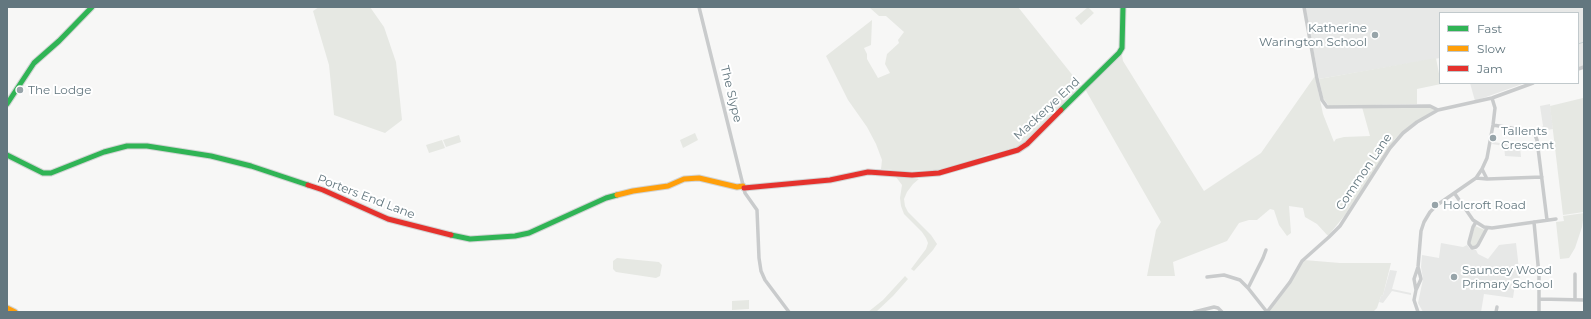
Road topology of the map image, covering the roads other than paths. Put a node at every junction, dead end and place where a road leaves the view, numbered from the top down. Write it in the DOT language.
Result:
graph roads {
  1 [pos="92,7"];
  2 [pos="699,7"];
  3 [pos="1123,7"];
  4 [pos="1304,7"];
  5 [pos="1530,84"];
  6 [pos="1492,98"];
  7 [pos="7,104"];
  8 [pos="1438,110"];
  9 [pos="1493,125"];
  10 [pos="7,155"];
  11 [pos="1482,169"];
  12 [pos="1542,177"];
  13 [pos="1476,178"];
  14 [pos="1487,179"];
  15 [pos="737,187"];
  16 [pos="743,187"];
  17 [pos="1454,194"];
  18 [pos="745,195"];
  19 [pos="1556,219"];
  20 [pos="1547,220"];
  21 [pos="1476,222"];
  22 [pos="1534,222"];
  23 [pos="1487,228"];
  24 [pos="1266,250"];
  25 [pos="1418,267"];
  26 [pos="1575,274"];
  27 [pos="1207,277"];
  28 [pos="1414,279"];
  29 [pos="1421,279"];
  30 [pos="1248,288"];
  31 [pos="1416,290"];
  32 [pos="1540,299"];
  33 [pos="1575,300"];
  34 [pos="1584,300"];
  35 [pos="1497,307"];
  36 [pos="7,308"];
  37 [pos="1417,311"];
  38 [pos="15,312"];
  39 [pos="789,312"];
  40 [pos="1194,312"];
  41 [pos="1222,312"];
  42 [pos="1267,312"];
  43 [pos="1412,312"];
  44 [pos="1496,312"];
  45 [pos="1538,312"];
  1 -- 7 [label="street"];
  2 -- 16 [label="street, The Slype"];
  3 -- 16 [label="street, Mackerye End"];
  4 -- 8 [label="street"];
  5 -- 6 [label="street, Common Lane"];
  6 -- 8 [label="street, Common Lane"];
  6 -- 9 [label="street"];
  8 -- 42 [label="street, Common Lane"];
  9 -- 11 [label="street"];
  9 -- 12 [label="street"];
  10 -- 15 [label="street, Porters End Lane"];
  11 -- 13 [label="street"];
  11 -- 14 [label="street"];
  12 -- 14 [label="street"];
  12 -- 20 [label="street"];
  13 -- 14 [label="street"];
  13 -- 17 [label="street"];
  15 -- 16 [label="street, Porters End Lane"];
  15 -- 18 [label="street"];
  16 -- 18 [label="street, The Slype"];
  17 -- 21 [label="street"];
  17 -- 25 [label="street"];
  18 -- 39 [label="street"];
  19 -- 20 [label="street"];
  20 -- 22 [label="street"];
  21 -- 23 [label="street"];
  21 -- 23 [label="street"];
  22 -- 23 [label="street"];
  22 -- 32 [label="street"];
  24 -- 30 [label="street"];
  25 -- 28 [label="street"];
  25 -- 29 [label="street"];
  26 -- 33 [label="street"];
  27 -- 30 [label="street"];
  28 -- 29 [label="street"];
  28 -- 31 [label="street"];
  29 -- 31 [label="street"];
  30 -- 42 [label="street"];
  31 -- 37 [label="street"];
  32 -- 33 [label="street"];
  32 -- 45 [label="street"];
  33 -- 34 [label="street"];
  35 -- 44 [label="street"];
  36 -- 38 [label="street"];
  37 -- 43 [label="street"];
  40 -- 41 [label="street"];
}
